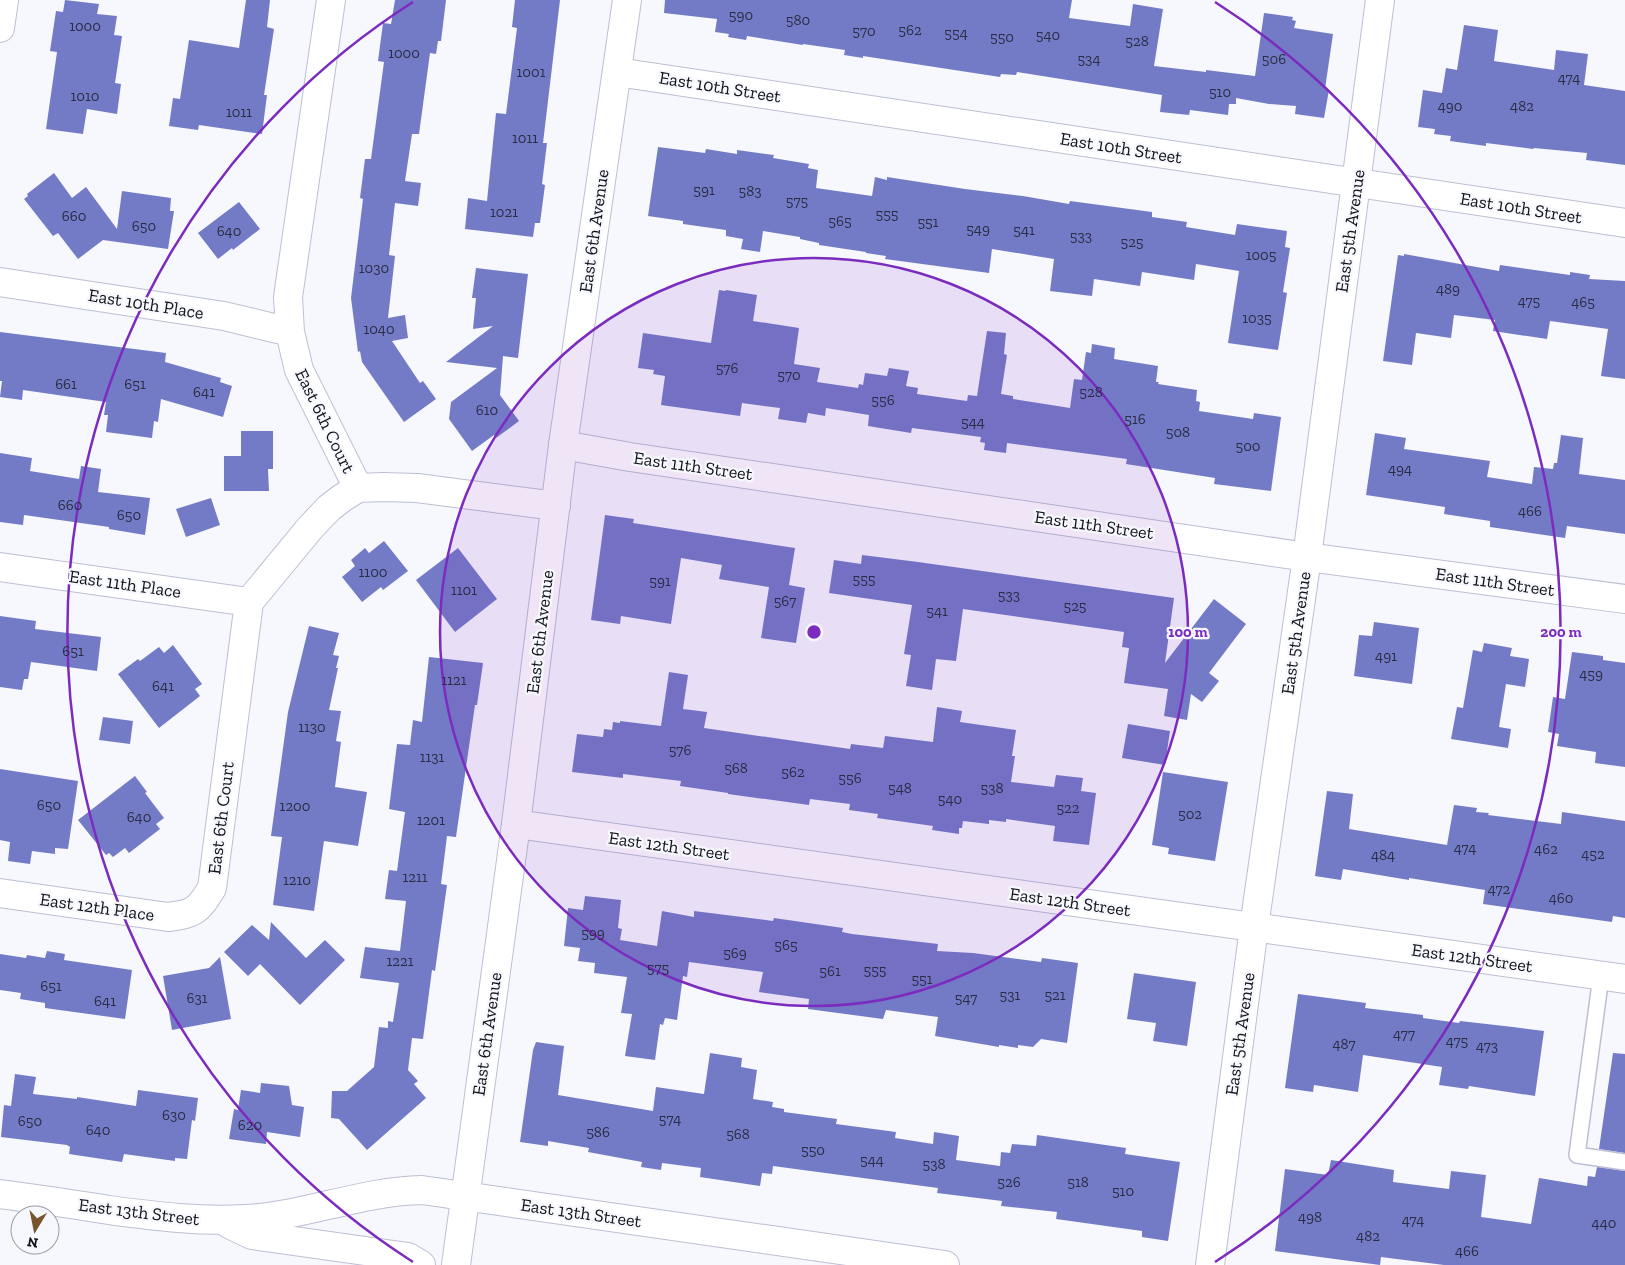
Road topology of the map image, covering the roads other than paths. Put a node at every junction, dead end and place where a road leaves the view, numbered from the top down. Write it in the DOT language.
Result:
graph roads {
  1 [pos="4,0"];
  2 [pos="331,0"];
  3 [pos="626,0"];
  4 [pos="1380,0"];
  5 [pos="0,28"];
  6 [pos="616,72"];
  7 [pos="1357,183"];
  8 [pos="1625,223"];
  9 [pos="0,282"];
  10 [pos="290,332"];
  11 [pos="563,445"];
  12 [pos="358,488"];
  13 [pos="556,506"];
  14 [pos="1307,557"];
  15 [pos="0,567"];
  16 [pos="1625,599"];
  17 [pos="249,602"];
  18 [pos="516,824"];
  19 [pos="0,893"];
  20 [pos="194,912"];
  21 [pos="1254,927"];
  22 [pos="1613,977"];
  23 [pos="1625,1162"];
  24 [pos="0,1194"];
  25 [pos="465,1196"];
  26 [pos="218,1220"];
  27 [pos="421,1265"];
  28 [pos="456,1265"];
  29 [pos="944,1265"];
  30 [pos="1210,1265"];
  1 -- 5 [label="street"];
  2 -- 10 [label="street, East 6th Court"];
  3 -- 6 [label="street, East 6th Avenue"];
  4 -- 7 [label="street, East 5th Avenue"];
  6 -- 7 [label="street, East 10th Street"];
  6 -- 11 [label="street, East 6th Avenue"];
  7 -- 8 [label="street, East 10th Street"];
  7 -- 14 [label="street, East 5th Avenue"];
  9 -- 10 [label="street, East 10th Place"];
  10 -- 12 [label="street, East 6th Court"];
  11 -- 13 [label="street, East 6th Avenue"];
  11 -- 14 [label="street, East 11th Street"];
  12 -- 13 [label="street"];
  12 -- 17 [label="street, East 6th Court"];
  13 -- 18 [label="street, East 6th Avenue"];
  14 -- 16 [label="street, East 11th Street"];
  14 -- 21 [label="street, East 5th Avenue"];
  15 -- 17 [label="street, East 11th Place"];
  17 -- 20 [label="street, East 6th Court"];
  18 -- 21 [label="street, East 12th Street"];
  18 -- 25 [label="street, East 6th Avenue"];
  19 -- 20 [label="street, East 12th Place"];
  21 -- 22 [label="street, East 12th Street"];
  21 -- 30 [label="street, East 5th Avenue"];
  22 -- 23 [label="lane"];
  24 -- 26 [label="street, East 13th Street"];
  25 -- 26 [label="street, East 13th Street"];
  25 -- 28 [label="street, East 6th Avenue"];
  25 -- 29 [label="street, East 13th Street"];
  26 -- 27 [label="street, East 13th Street"];
}
